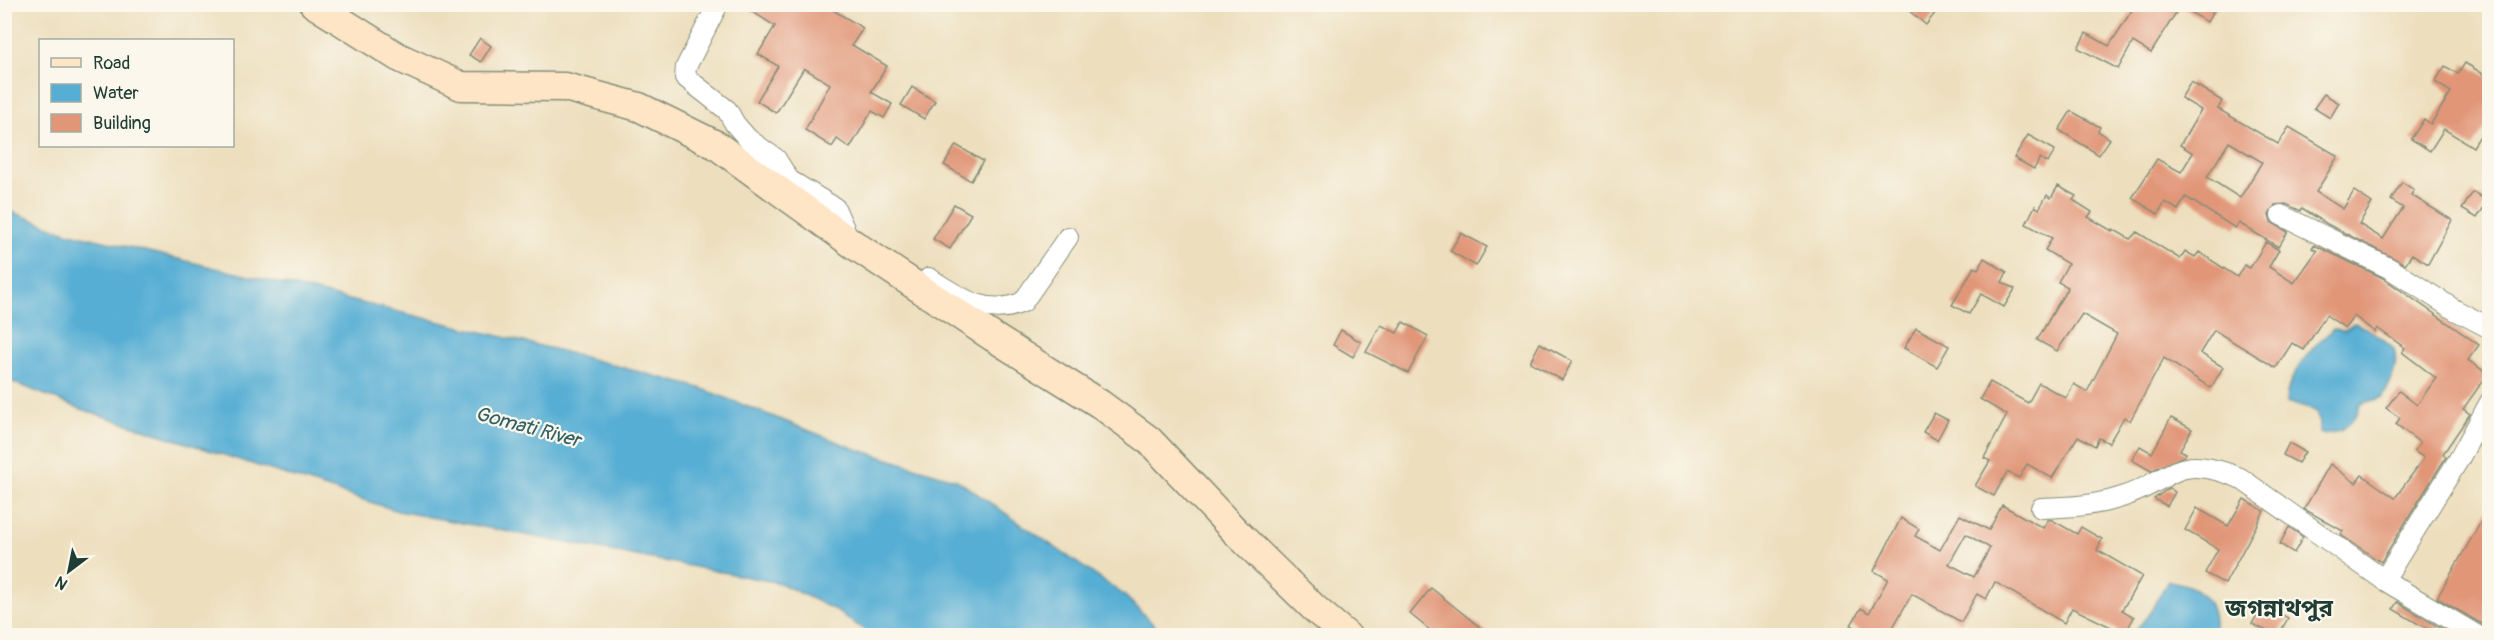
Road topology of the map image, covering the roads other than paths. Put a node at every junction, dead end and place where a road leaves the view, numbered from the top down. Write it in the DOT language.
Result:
graph roads {
  1 [pos="314,4"];
  2 [pos="718,4"];
  3 [pos="2282,215"];
  4 [pos="845,229"];
  5 [pos="1068,237"];
  6 [pos="2490,328"];
  7 [pos="2490,402"];
  8 [pos="2041,508"];
  9 [pos="2384,580"];
  10 [pos="1347,636"];
  11 [pos="2478,636"];
  1 -- 4 [label="street"];
  2 -- 4 [label="street"];
  3 -- 6 [label="street"];
  4 -- 5 [label="street"];
  4 -- 10 [label="street"];
  7 -- 9 [label="street"];
  8 -- 9 [label="street"];
  9 -- 11 [label="street"];
}
